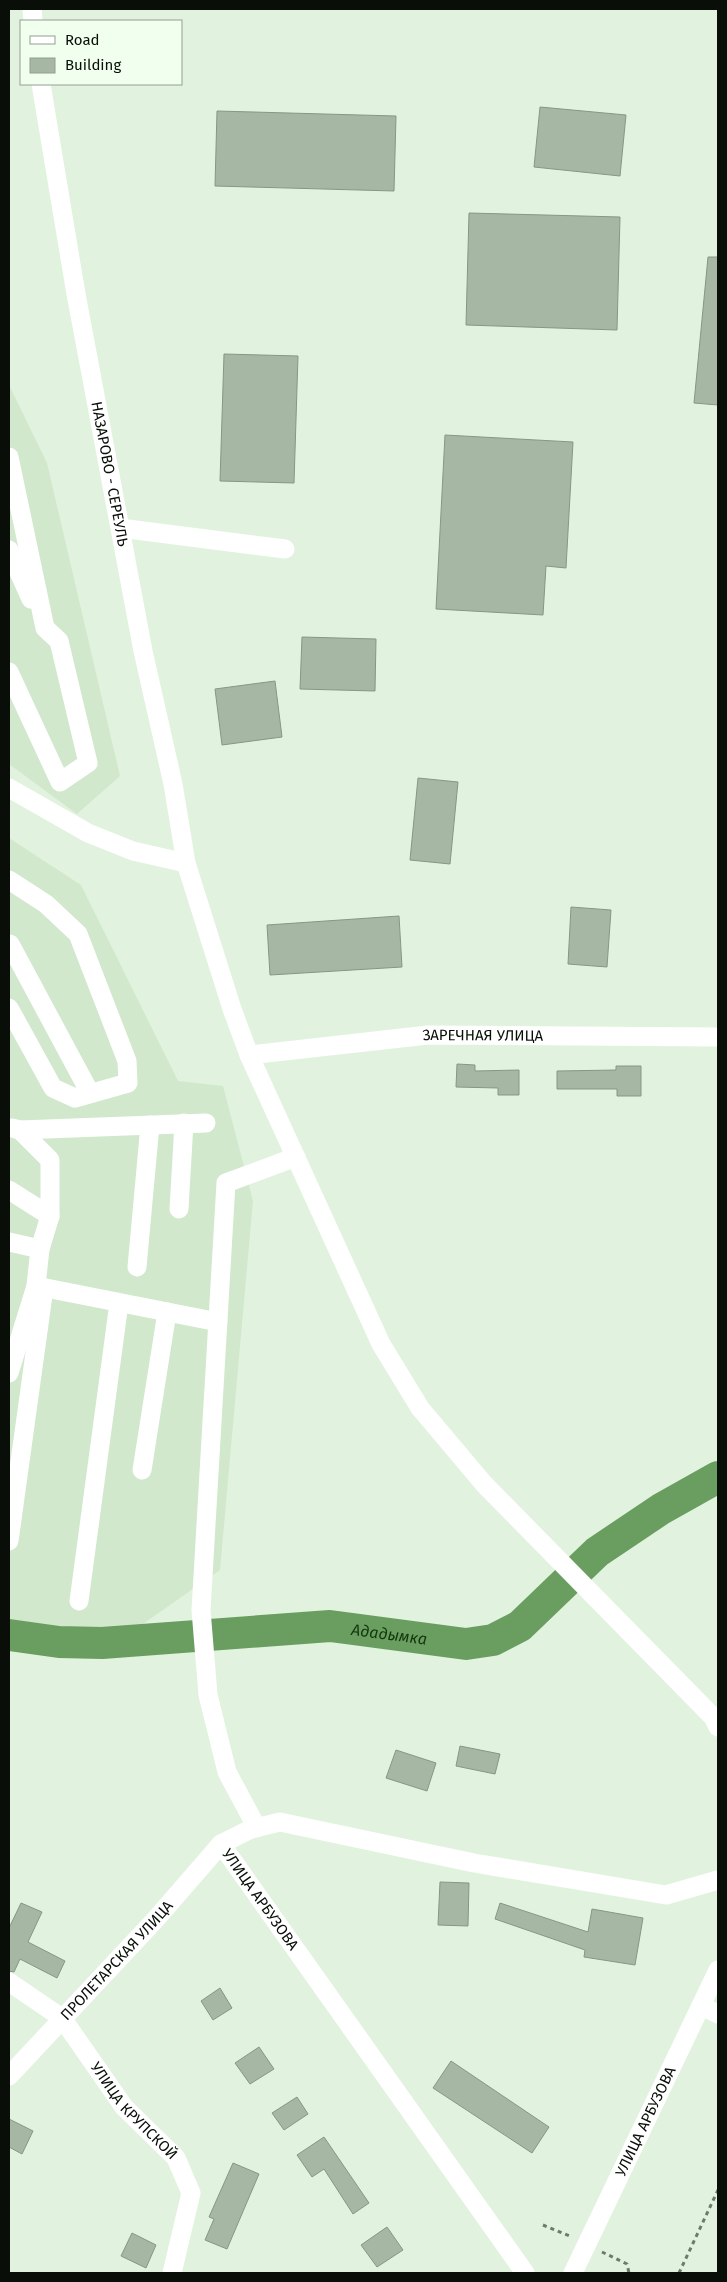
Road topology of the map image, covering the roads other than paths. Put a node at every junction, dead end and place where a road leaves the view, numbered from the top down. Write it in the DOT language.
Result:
graph roads {
  1 [pos="41,85"];
  2 [pos="9,457"];
  3 [pos="120,528"];
  4 [pos="286,549"];
  5 [pos="9,550"];
  6 [pos="45,628"];
  7 [pos="9,672"];
  8 [pos="9,706"];
  9 [pos="32,721"];
  10 [pos="9,788"];
  11 [pos="186,863"];
  12 [pos="9,880"];
  13 [pos="10,944"];
  14 [pos="9,1008"];
  15 [pos="718,1037"];
  16 [pos="250,1055"];
  17 [pos="90,1093"];
  18 [pos="184,1123"];
  19 [pos="206,1123"];
  20 [pos="150,1125"];
  21 [pos="14,1129"];
  22 [pos="296,1157"];
  23 [pos="9,1190"];
  24 [pos="179,1210"];
  25 [pos="50,1216"];
  26 [pos="9,1242"];
  27 [pos="40,1249"];
  28 [pos="137,1267"];
  29 [pos="40,1287"];
  30 [pos="118,1303"];
  31 [pos="167,1312"];
  32 [pos="17,1313"];
  33 [pos="218,1322"];
  34 [pos="9,1371"];
  35 [pos="142,1470"];
  36 [pos="9,1541"];
  37 [pos="79,1601"];
  38 [pos="718,1727"];
  39 [pos="257,1828"];
  40 [pos="222,1844"];
  41 [pos="718,1880"];
  42 [pos="718,1970"];
  43 [pos="9,1982"];
  44 [pos="701,2006"];
  45 [pos="718,2014"];
  46 [pos="62,2018"];
  47 [pos="9,2076"];
  48 [pos="172,2273"];
  49 [pos="525,2273"];
  50 [pos="573,2273"];
  1 -- 3 [label="street, НАЗАРОВО - СЕРЕУЛЬ"];
  2 -- 6 [label="street"];
  3 -- 4 [label="street"];
  3 -- 11 [label="street, НАЗАРОВО - СЕРЕУЛЬ"];
  5 -- 6 [label="street"];
  6 -- 9 [label="street"];
  7 -- 9 [label="street"];
  8 -- 9 [label="street"];
  10 -- 11 [label="street"];
  11 -- 16 [label="street, НАЗАРОВО - СЕРЕУЛЬ"];
  12 -- 17 [label="street"];
  13 -- 17 [label="street"];
  14 -- 17 [label="street"];
  15 -- 16 [label="street, ЗАРЕЧНАЯ УЛИЦА"];
  16 -- 22 [label="street, НАЗАРОВО - СЕРЕУЛЬ"];
  18 -- 19 [label="street"];
  18 -- 20 [label="street"];
  18 -- 24 [label="street"];
  20 -- 21 [label="street"];
  20 -- 28 [label="street"];
  21 -- 25 [label="street"];
  22 -- 33 [label="street"];
  22 -- 38 [label="street, НАЗАРОВО - СЕРЕУЛЬ"];
  23 -- 25 [label="street"];
  25 -- 27 [label="street"];
  26 -- 27 [label="street"];
  27 -- 29 [label="street"];
  29 -- 30 [label="street"];
  29 -- 32 [label="street"];
  29 -- 36 [label="street"];
  30 -- 31 [label="street"];
  30 -- 37 [label="street"];
  31 -- 33 [label="street"];
  31 -- 35 [label="street"];
  32 -- 34 [label="street"];
  33 -- 39 [label="street"];
  39 -- 40 [label="street, УЛИЦА АРБУЗОВА"];
  39 -- 41 [label="street, УЛИЦА АРБУЗОВА"];
  40 -- 46 [label="street, ПРОЛЕТАРСКАЯ УЛИЦА"];
  40 -- 49 [label="street, УЛИЦА АРБУЗОВА"];
  42 -- 44 [label="street, УЛИЦА АРБУЗОВА"];
  43 -- 46 [label="street, УЛИЦА КРУПСКОЙ"];
  44 -- 45 [label="street"];
  44 -- 50 [label="street, УЛИЦА АРБУЗОВА"];
  46 -- 47 [label="street, ПРОЛЕТАРСКАЯ УЛИЦА"];
  46 -- 48 [label="street, УЛИЦА КРУПСКОЙ"];
}
